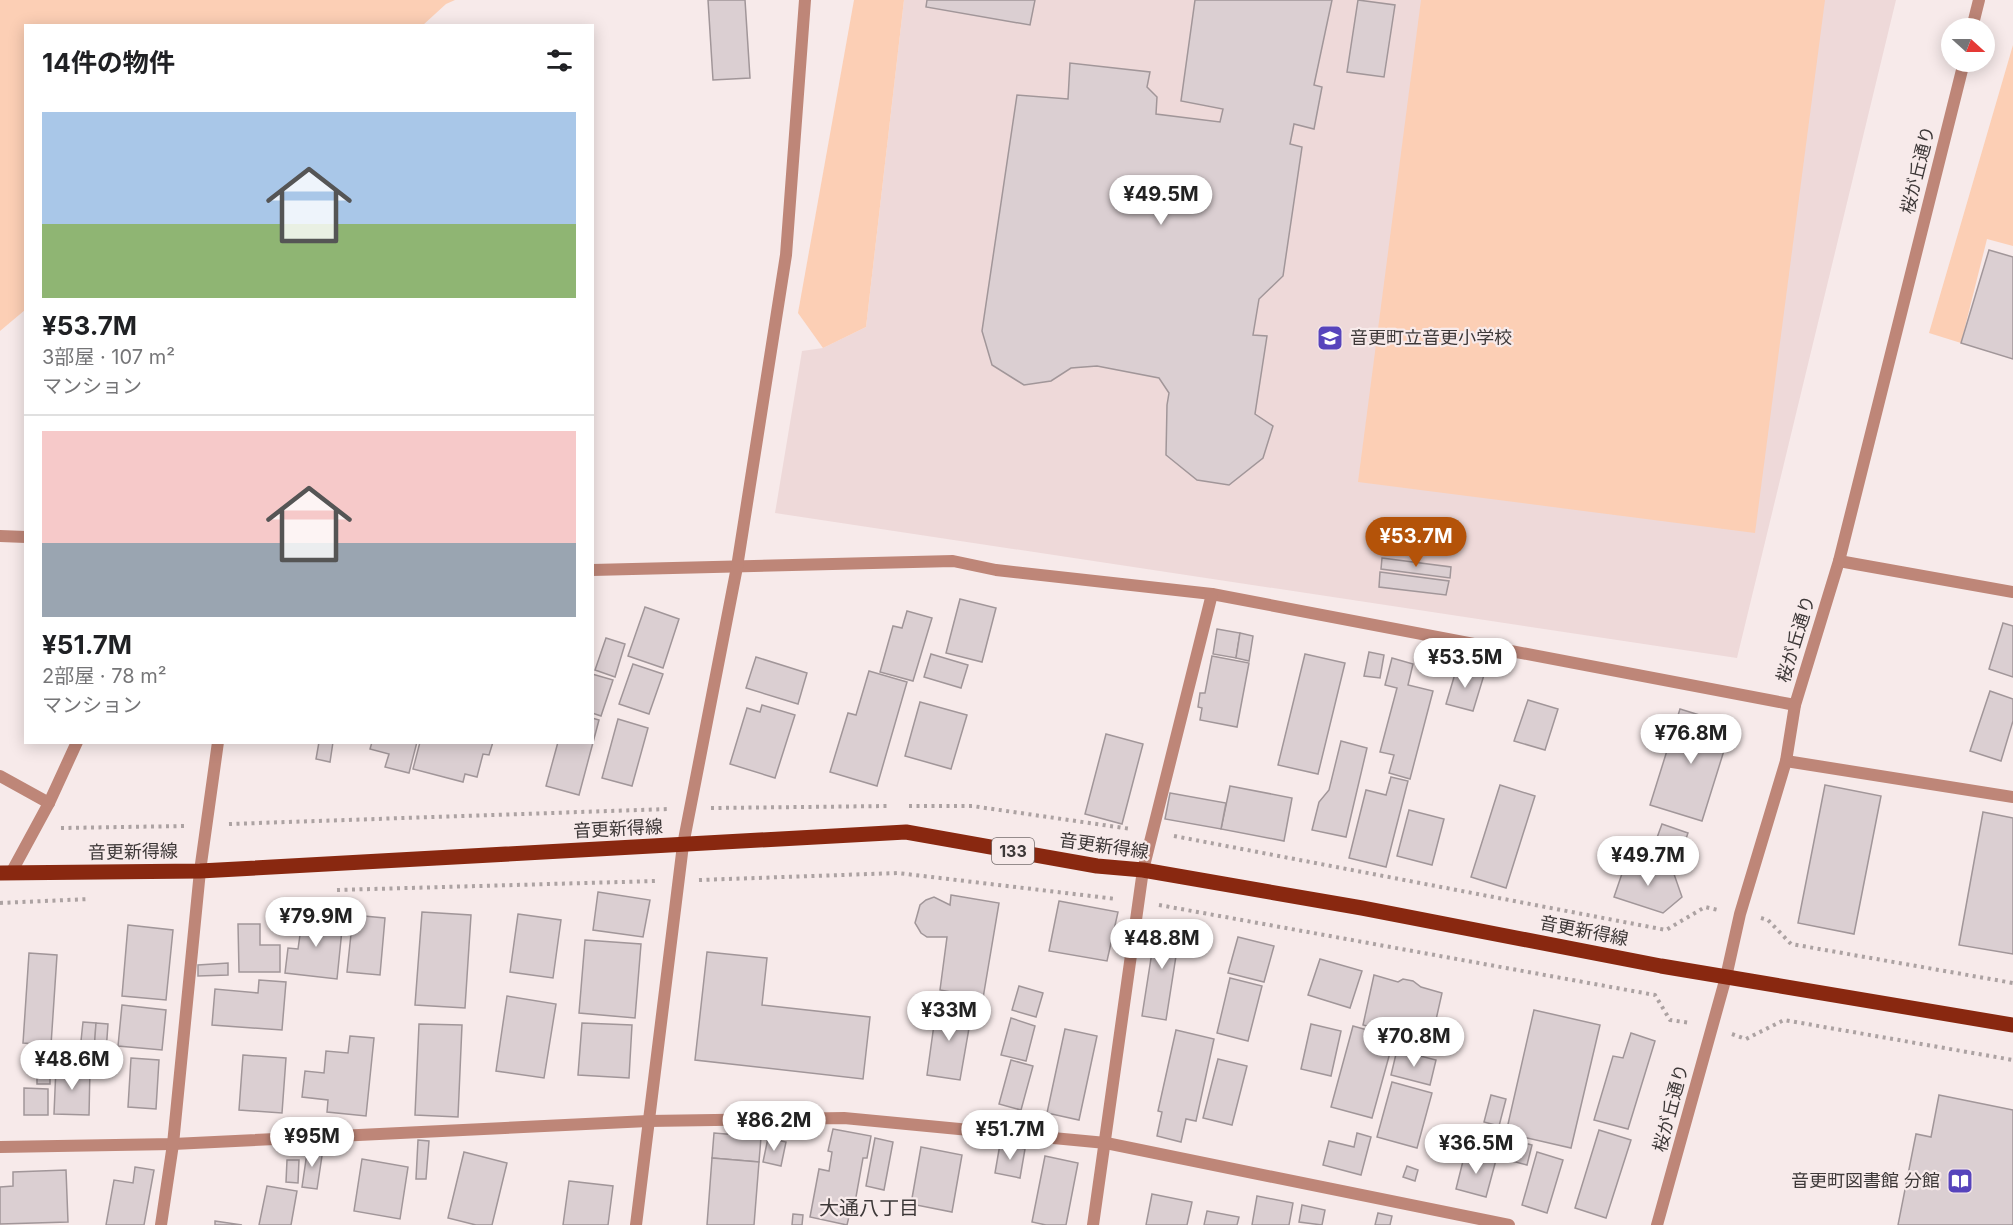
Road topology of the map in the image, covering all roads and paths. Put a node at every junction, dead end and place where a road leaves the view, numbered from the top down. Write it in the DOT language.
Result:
graph roads {
  1 [pos="805,0"];
  2 [pos="1979,0"];
  3 [pos="1974,18"];
  4 [pos="1961,72"];
  5 [pos="0,536"];
  6 [pos="24,537"];
  7 [pos="1839,561"];
  8 [pos="736,567"];
  9 [pos="594,570"];
  10 [pos="2013,592"];
  11 [pos="1212,594"];
  12 [pos="1795,705"];
  13 [pos="76,744"];
  14 [pos="218,744"];
  15 [pos="1786,761"];
  16 [pos="0,776"];
  17 [pos="2013,796"];
  18 [pos="49,802"];
  19 [pos="689,808"];
  20 [pos="205,825"];
  21 [pos="34,829"];
  22 [pos="1151,832"];
  23 [pos="683,845"];
  24 [pos="1143,870"];
  25 [pos="200,871"];
  26 [pos="5,873"];
  27 [pos="678,881"];
  28 [pos="326,890"];
  29 [pos="1139,902"];
  30 [pos="1740,914"];
  31 [pos="1726,977"];
  32 [pos="2013,983"];
  33 [pos="2013,1025"];
  34 [pos="1712,1026"];
  35 [pos="2013,1060"];
  36 [pos="648,1121"];
  37 [pos="1106,1143"];
  38 [pos="173,1144"];
  39 [pos="0,1147"];
  40 [pos="161,1225"];
  41 [pos="636,1225"];
  42 [pos="1093,1225"];
  43 [pos="1509,1225"];
  44 [pos="1657,1225"];
  1 -- 8 [label="street"];
  2 -- 3 [label="street"];
  4 -- 7 [label="street, 桜が丘通り"];
  5 -- 6 [label="street"];
  7 -- 10 [label="street"];
  7 -- 12 [label="street, 桜が丘通り"];
  8 -- 9 [label="street"];
  8 -- 11 [label="street"];
  8 -- 19 [label="street"];
  11 -- 12 [label="street"];
  11 -- 22 [label="street"];
  12 -- 15 [label="street, 桜が丘通り"];
  13 -- 18 [label="street"];
  14 -- 20 [label="street"];
  15 -- 17 [label="street"];
  15 -- 30 [label="street, 桜が丘通り"];
  16 -- 18 [label="street"];
  18 -- 21 [label="street"];
  19 -- 20 [label="path"];
  19 -- 23 [label="street"];
  20 -- 21 [label="path"];
  20 -- 25 [label="street"];
  21 -- 26 [label="street"];
  22 -- 24 [label="street"];
  22 -- 30 [label="path"];
  23 -- 24 [label="main road, 音更新得線 / 133"];
  23 -- 25 [label="main road, 音更新得線 / 133"];
  23 -- 27 [label="street"];
  24 -- 29 [label="street"];
  24 -- 31 [label="main road, 音更新得線 / 133"];
  25 -- 26 [label="main road, 音更新得線 / 133"];
  25 -- 38 [label="street"];
  27 -- 28 [label="path"];
  27 -- 29 [label="path"];
  27 -- 36 [label="street"];
  29 -- 34 [label="path"];
  29 -- 37 [label="street"];
  30 -- 31 [label="street, 桜が丘通り"];
  30 -- 32 [label="path"];
  31 -- 33 [label="main road, 音更新得線 / 133"];
  31 -- 34 [label="street, 桜が丘通り"];
  34 -- 35 [label="path"];
  34 -- 44 [label="street, 桜が丘通り"];
  36 -- 37 [label="street"];
  36 -- 38 [label="street"];
  36 -- 41 [label="street"];
  37 -- 42 [label="street"];
  37 -- 43 [label="street"];
  38 -- 39 [label="street"];
  38 -- 40 [label="street"];
}
